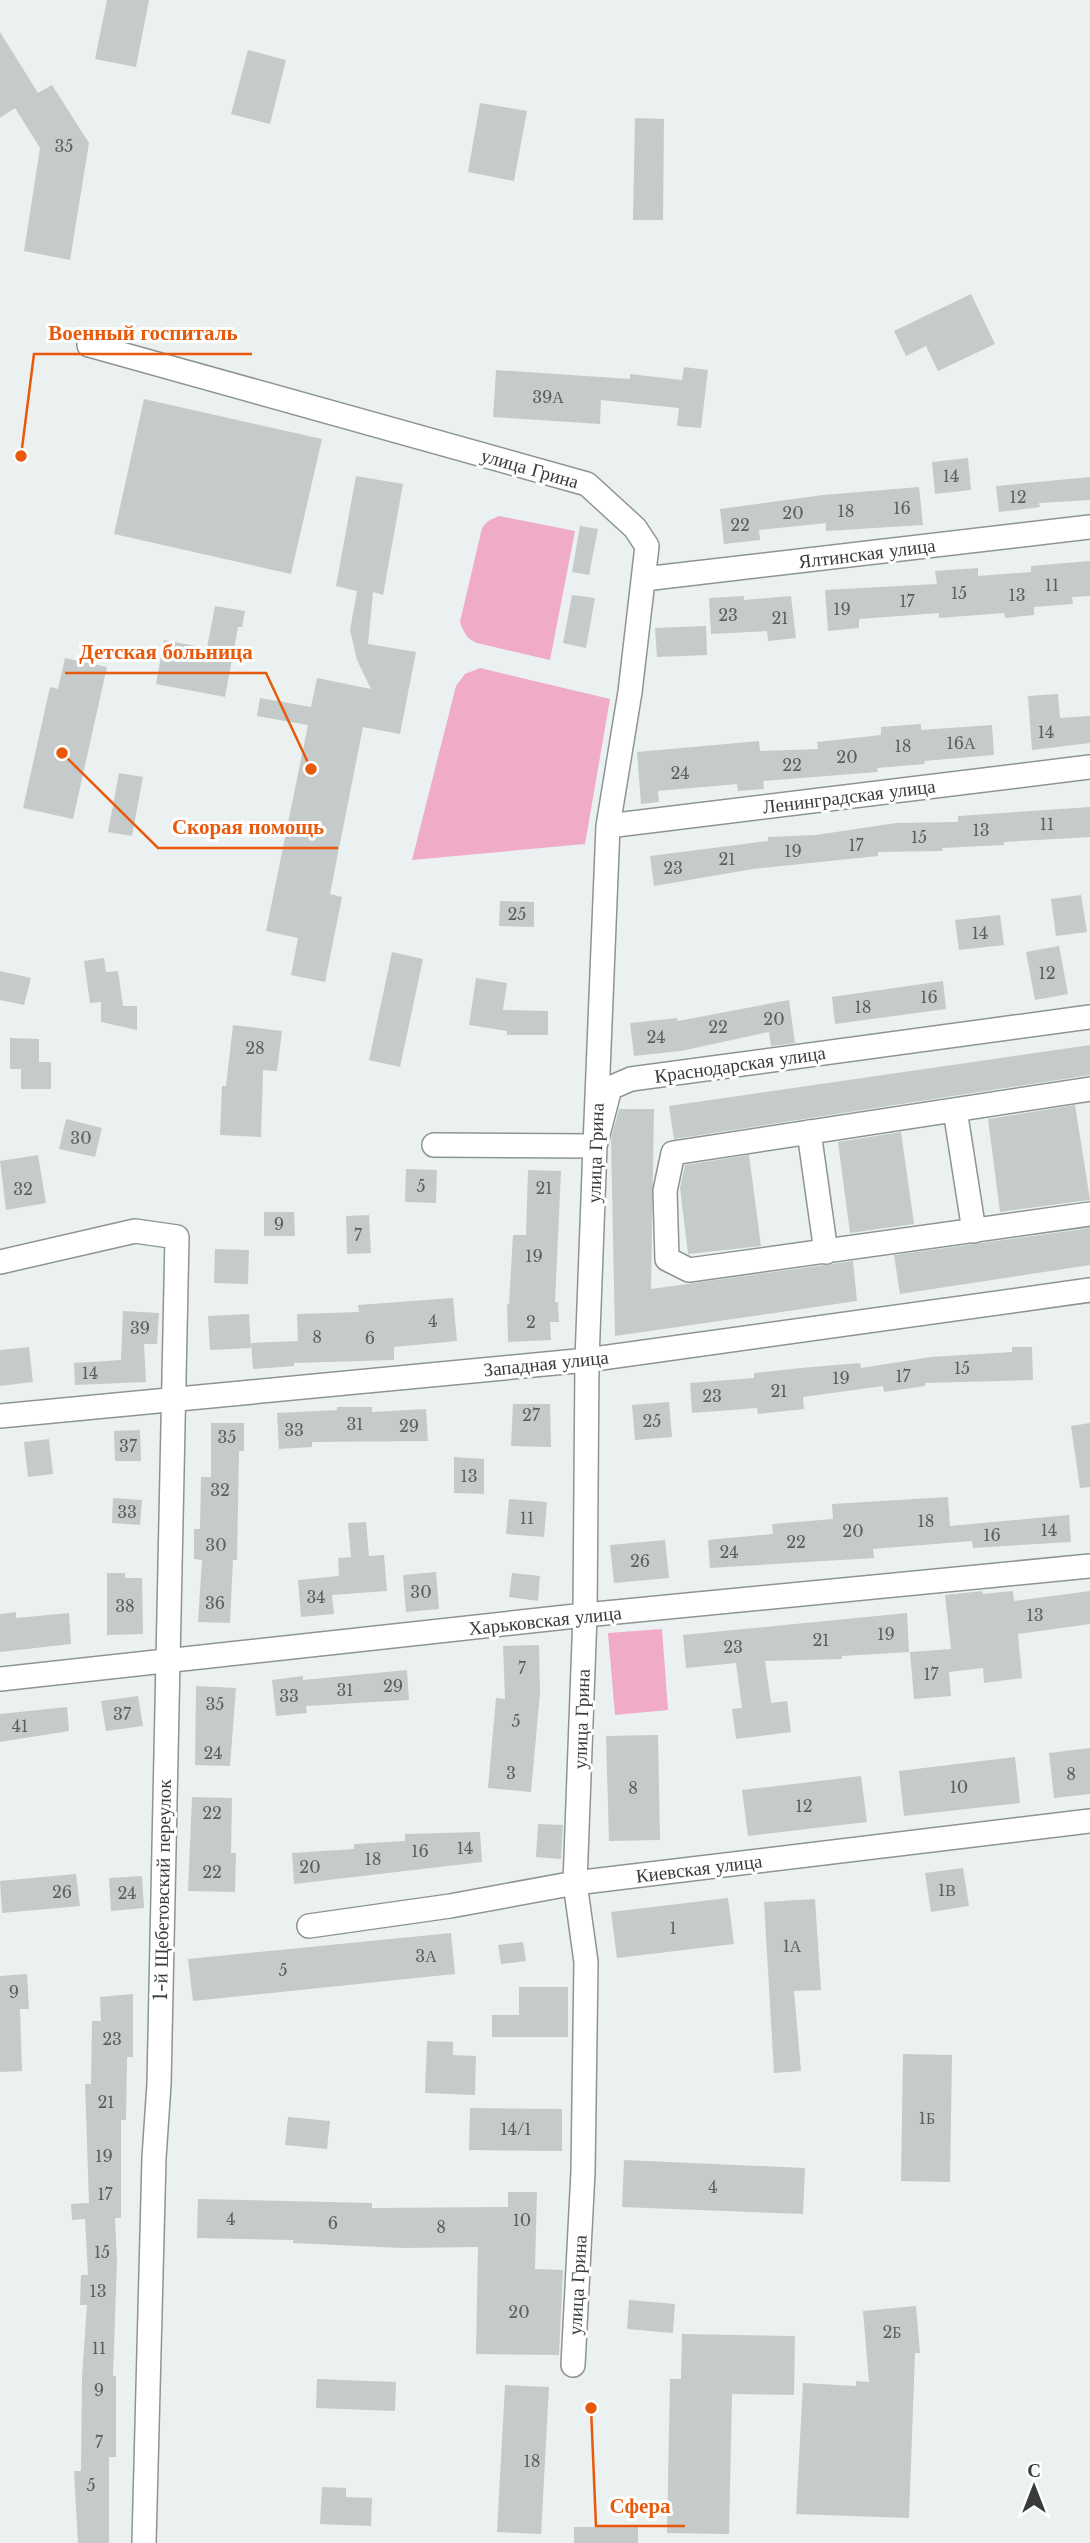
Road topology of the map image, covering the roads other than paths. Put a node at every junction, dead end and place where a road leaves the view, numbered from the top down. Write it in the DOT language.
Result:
graph roads {
  1 [pos="89,345"];
  2 [pos="1090,527"];
  3 [pos="644,579"];
  4 [pos="1090,767"];
  5 [pos="608,826"];
  6 [pos="1090,1017"];
  7 [pos="1090,1089"];
  8 [pos="955,1110"];
  9 [pos="809,1132"];
  10 [pos="433,1145"];
  11 [pos="595,1146"];
  12 [pos="1090,1214"];
  13 [pos="974,1231"];
  14 [pos="826,1252"];
  15 [pos="0,1262"];
  16 [pos="1090,1290"];
  17 [pos="587,1360"];
  18 [pos="173,1398"];
  19 [pos="0,1416"];
  20 [pos="1090,1566"];
  21 [pos="585,1615"];
  22 [pos="169,1661"];
  23 [pos="0,1679"];
  24 [pos="1090,1821"];
  25 [pos="575,1883"];
  26 [pos="309,1926"];
  27 [pos="573,2365"];
  28 [pos="144,2543"];
  1 -- 3 [label="street, улица Грина"];
  2 -- 3 [label="street, Ялтинская улица"];
  3 -- 5 [label="street, улица Грина"];
  4 -- 5 [label="street, Ленинградская улица"];
  5 -- 11 [label="street, улица Грина"];
  6 -- 11 [label="street, Краснодарская улица"];
  7 -- 8 [label="street"];
  8 -- 9 [label="street"];
  8 -- 13 [label="street"];
  9 -- 14 [label="street"];
  9 -- 14 [label="street"];
  10 -- 11 [label="street"];
  11 -- 17 [label="street, улица Грина"];
  12 -- 13 [label="street"];
  13 -- 14 [label="street"];
  15 -- 18 [label="street, 1-й Щебетовский переулок"];
  16 -- 17 [label="street, Западная улица"];
  17 -- 18 [label="street, Западная улица"];
  17 -- 21 [label="street, улица Грина"];
  18 -- 19 [label="street, Западная улица"];
  18 -- 22 [label="street, 1-й Щебетовский переулок"];
  20 -- 21 [label="street, Харьковская улица"];
  21 -- 22 [label="street, Харьковская улица"];
  21 -- 25 [label="street, улица Грина"];
  22 -- 23 [label="street, Харьковская улица"];
  22 -- 28 [label="street, 1-й Щебетовский переулок"];
  24 -- 25 [label="street, Киевская улица"];
  25 -- 26 [label="street, Киевская улица"];
  25 -- 27 [label="street, улица Грина"];
}
